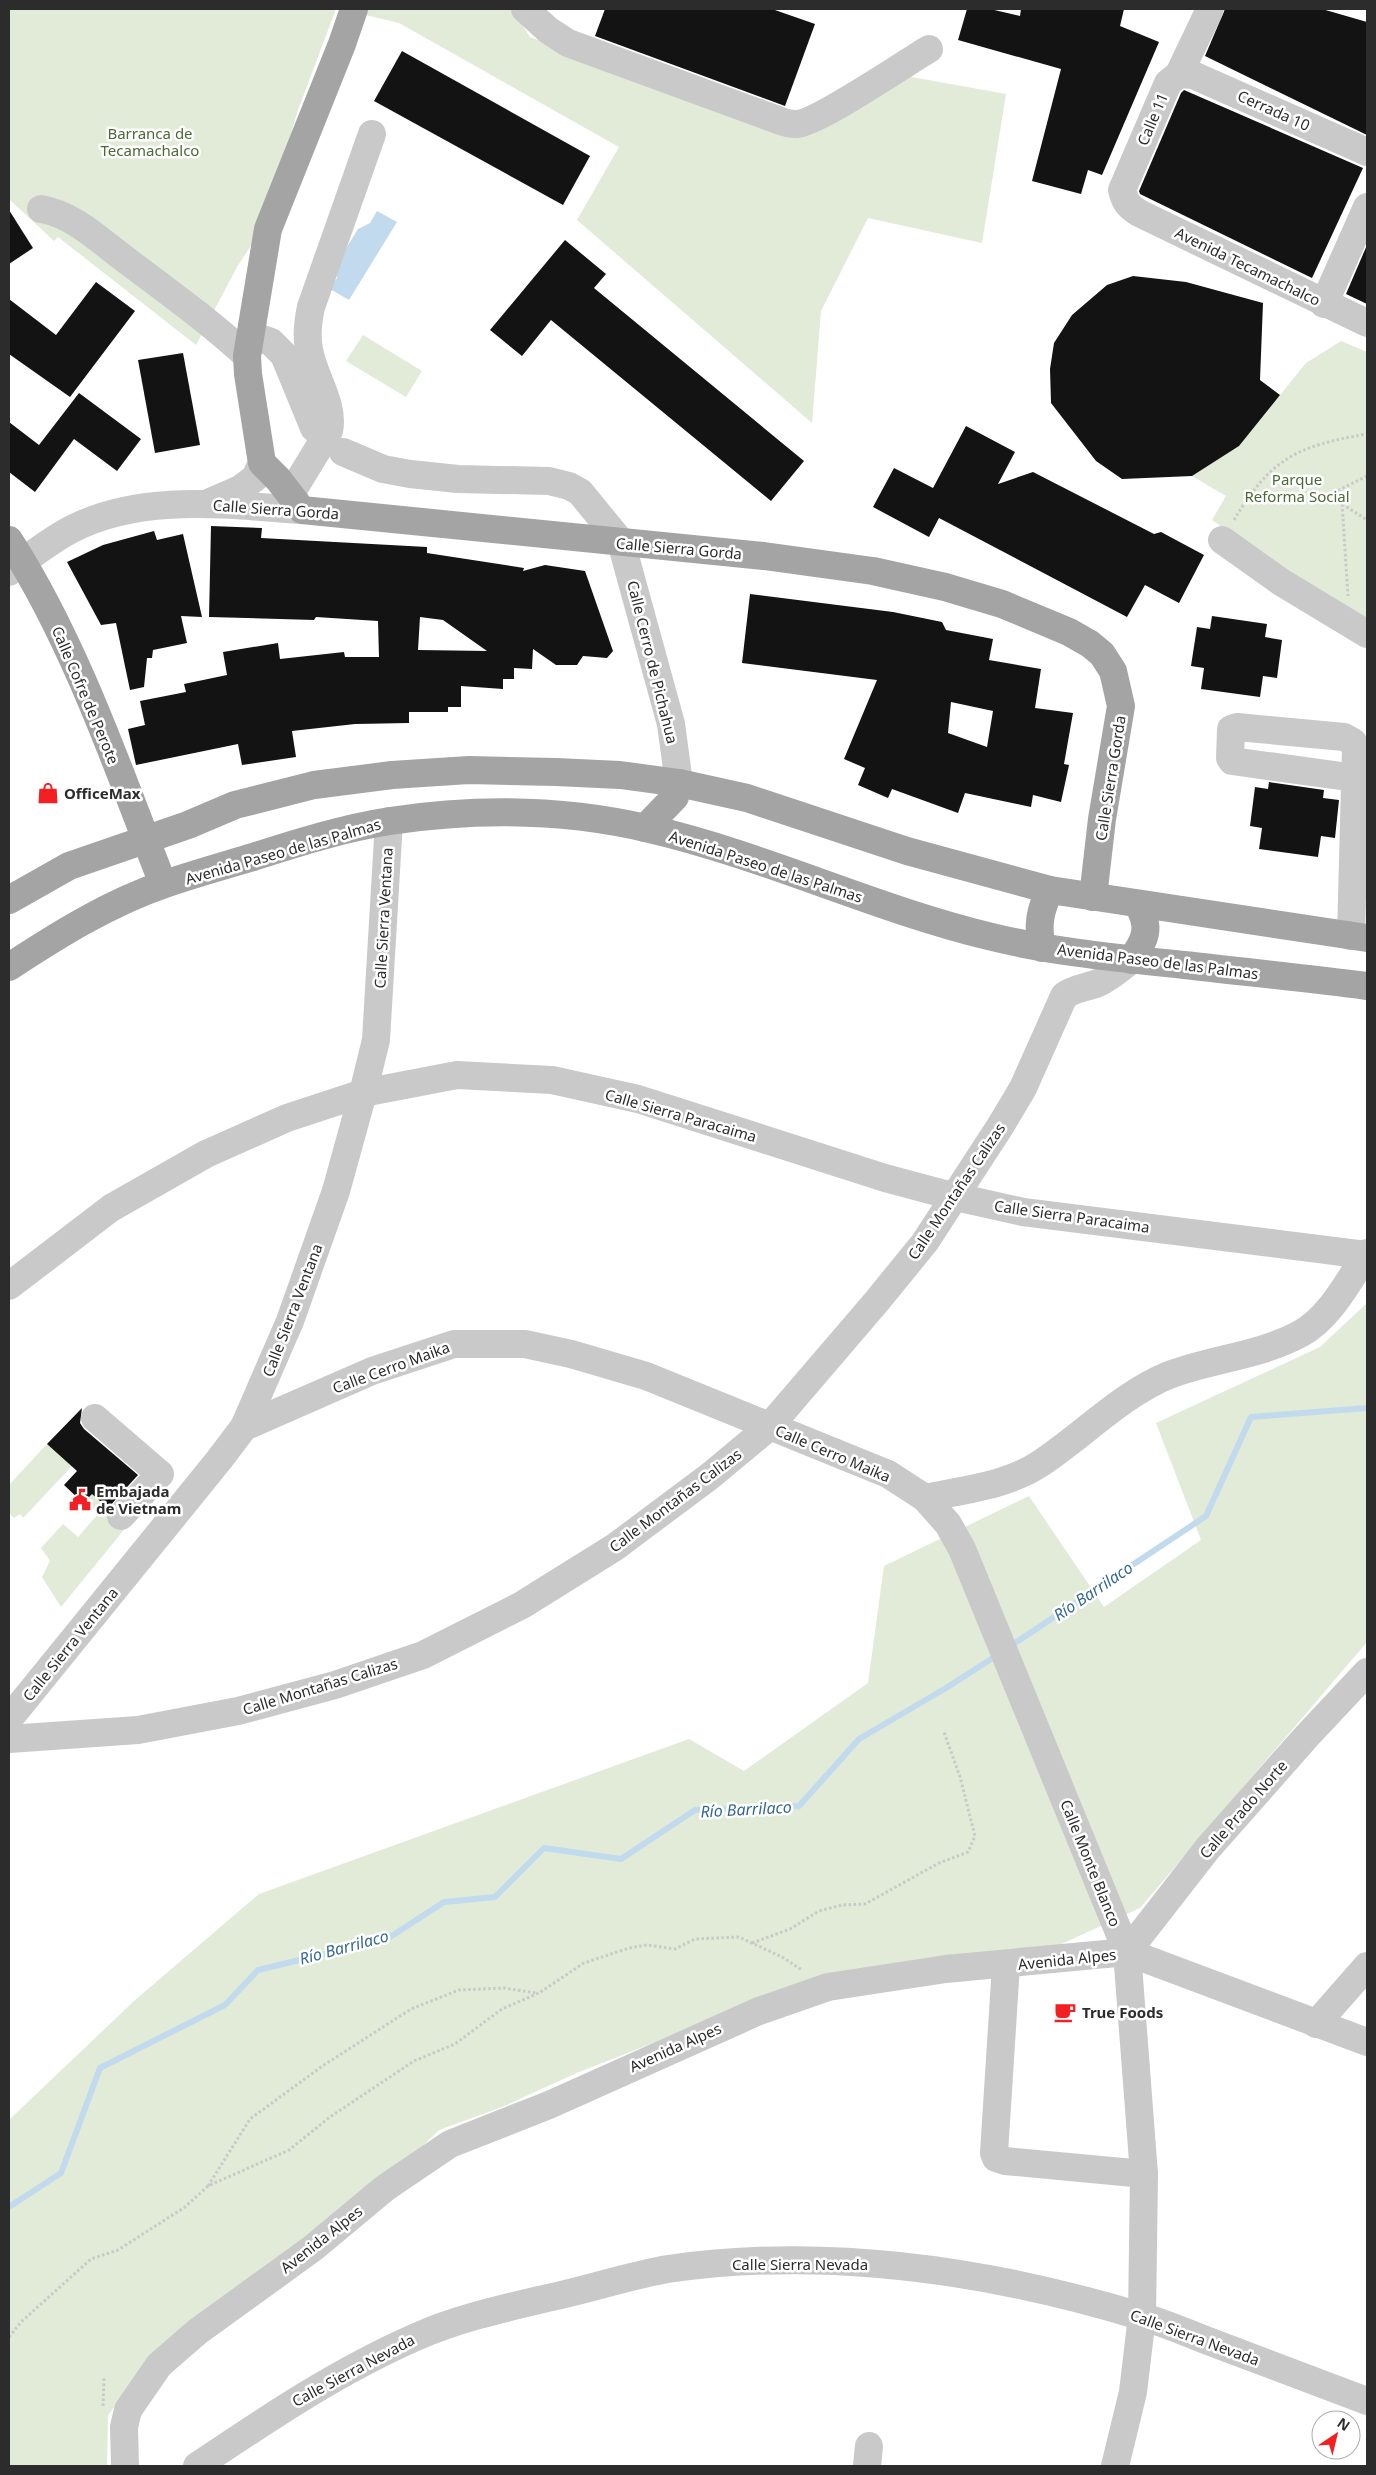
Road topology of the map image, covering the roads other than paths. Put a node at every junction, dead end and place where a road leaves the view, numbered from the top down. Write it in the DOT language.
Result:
graph roads {
  1 [pos="354,9"];
  2 [pos="525,9"];
  3 [pos="1210,9"];
  4 [pos="929,49"];
  5 [pos="1179,74"];
  6 [pos="372,134"];
  7 [pos="1367,152"];
  8 [pos="1129,207"];
  9 [pos="1367,208"];
  10 [pos="41,209"];
  11 [pos="1324,304"];
  12 [pos="1367,323"];
  13 [pos="249,345"];
  14 [pos="314,428"];
  15 [pos="343,452"];
  16 [pos="262,463"];
  17 [pos="296,502"];
  18 [pos="206,504"];
  19 [pos="1222,540"];
  20 [pos="621,542"];
  21 [pos="13,558"];
  22 [pos="1358,629"];
  23 [pos="1355,778"];
  24 [pos="678,783"];
  25 [pos="388,821"];
  26 [pos="645,828"];
  27 [pos="145,839"];
  28 [pos="163,884"];
  29 [pos="1050,890"];
  30 [pos="1093,897"];
  31 [pos="9,900"];
  32 [pos="1138,905"];
  33 [pos="1359,937"];
  34 [pos="1042,948"];
  35 [pos="1131,960"];
  36 [pos="9,967"];
  37 [pos="1367,986"];
  38 [pos="363,1093"];
  39 [pos="956,1197"];
  40 [pos="1366,1254"];
  41 [pos="9,1286"];
  42 [pos="95,1418"];
  43 [pos="770,1426"];
  44 [pos="244,1427"];
  45 [pos="155,1480"];
  46 [pos="925,1498"];
  47 [pos="183,1505"];
  48 [pos="122,1516"];
  49 [pos="1367,1672"];
  50 [pos="9,1719"];
  51 [pos="9,1739"];
  52 [pos="1127,1952"];
  53 [pos="1006,1965"];
  54 [pos="1367,1966"];
  55 [pos="1316,2024"];
  56 [pos="1367,2042"];
  57 [pos="1144,2174"];
  58 [pos="1142,2316"];
  59 [pos="1367,2401"];
  60 [pos="125,2466"];
  61 [pos="197,2466"];
  62 [pos="1115,2466"];
  1 -- 13 [label="main road"];
  2 -- 4 [label="street"];
  3 -- 5 [label="street, Calle 11"];
  5 -- 7 [label="street, Cerrada 10"];
  5 -- 8 [label="street, Calle 11"];
  6 -- 17 [label="street"];
  8 -- 11 [label="street, Avenida Tecamachalco"];
  9 -- 11 [label="street"];
  10 -- 13 [label="street"];
  11 -- 12 [label="street, Avenida Tecamachalco"];
  13 -- 14 [label="street"];
  13 -- 16 [label="main road"];
  15 -- 20 [label="street"];
  16 -- 17 [label="main road"];
  16 -- 18 [label="street"];
  17 -- 18 [label="street, Calle Sierra Gorda"];
  17 -- 20 [label="main road, Calle Sierra Gorda"];
  18 -- 21 [label="street, Calle Sierra Gorda"];
  19 -- 22 [label="street"];
  20 -- 24 [label="street, Calle Cerro de Pichahua"];
  20 -- 30 [label="main road, Calle Sierra Gorda"];
  21 -- 27 [label="main road, Calle Cofre de Perote"];
  23 -- 33 [label="street"];
  24 -- 26 [label="main road"];
  24 -- 27 [label="main road"];
  24 -- 29 [label="main road"];
  25 -- 26 [label="main road, Avenida Paseo de las Palmas"];
  25 -- 28 [label="main road, Avenida Paseo de las Palmas"];
  25 -- 38 [label="street, Calle Sierra Ventana"];
  26 -- 34 [label="main road, Avenida Paseo de las Palmas"];
  27 -- 28 [label="main road, Calle Cofre de Perote"];
  27 -- 31 [label="main road"];
  28 -- 36 [label="main road, Avenida Paseo de las Palmas"];
  29 -- 30 [label="main road"];
  29 -- 34 [label="main road"];
  30 -- 32 [label="main road"];
  32 -- 33 [label="main road"];
  32 -- 35 [label="main road"];
  34 -- 35 [label="main road, Avenida Paseo de las Palmas"];
  35 -- 37 [label="main road, Avenida Paseo de las Palmas"];
  35 -- 39 [label="street, Calle Montañas Calizas"];
  38 -- 39 [label="street, Calle Sierra Paracaima"];
  38 -- 41 [label="street, Calle Sierra Paracaima"];
  38 -- 44 [label="street, Calle Sierra Ventana"];
  39 -- 40 [label="street, Calle Sierra Paracaima"];
  39 -- 43 [label="street, Calle Montañas Calizas"];
  40 -- 46 [label="street"];
  42 -- 45 [label="street"];
  43 -- 44 [label="street, Calle Cerro Maika"];
  43 -- 46 [label="street, Calle Cerro Maika"];
  43 -- 51 [label="street, Calle Montañas Calizas"];
  44 -- 47 [label="street, Calle Sierra Ventana"];
  45 -- 47 [label="street"];
  45 -- 48 [label="street"];
  46 -- 52 [label="street, Calle Monte Blanco"];
  47 -- 50 [label="street, Calle Sierra Ventana"];
  49 -- 52 [label="street, Calle Prado Norte"];
  52 -- 53 [label="street, Avenida Alpes"];
  52 -- 55 [label="street, Avenida Alpes"];
  52 -- 57 [label="street, Calle Monte Blanco"];
  53 -- 57 [label="street"];
  53 -- 60 [label="street, Avenida Alpes"];
  54 -- 55 [label="street"];
  55 -- 56 [label="street, Avenida Alpes"];
  57 -- 58 [label="street, Calle Monte Blanco"];
  58 -- 59 [label="street, Calle Sierra Nevada"];
  58 -- 61 [label="street, Calle Sierra Nevada"];
  58 -- 62 [label="street, Calle Monte Blanco"];
}
